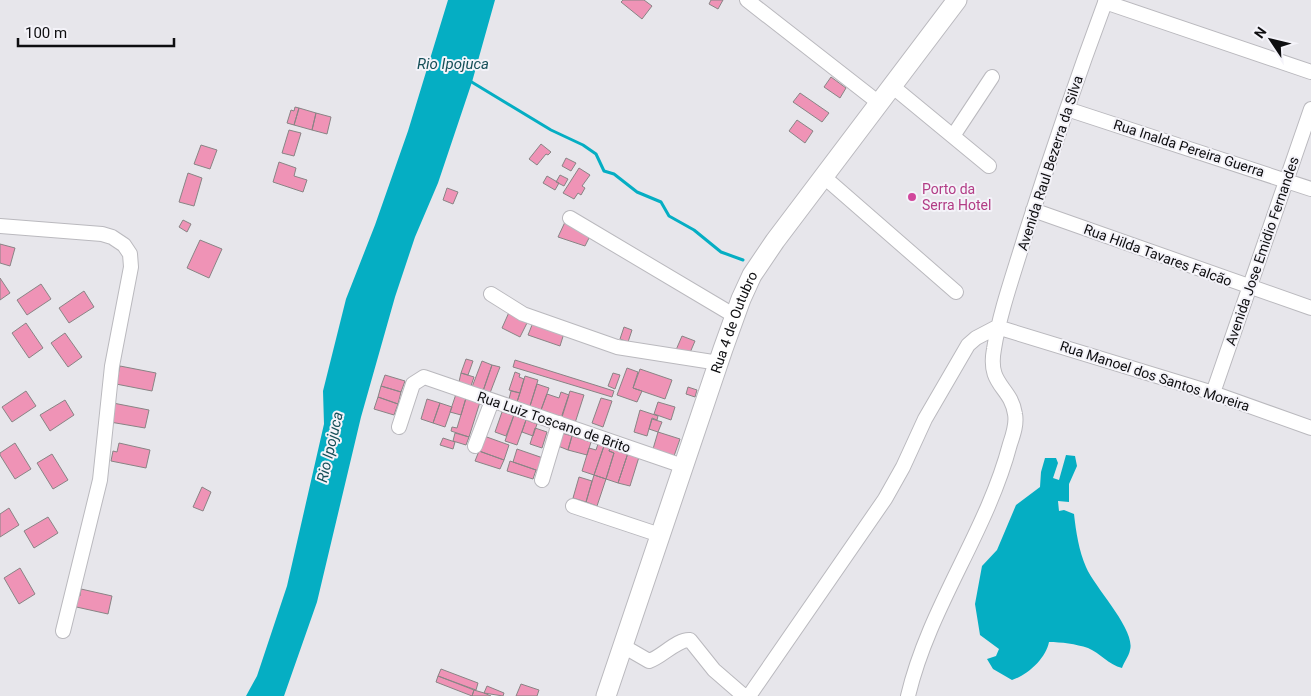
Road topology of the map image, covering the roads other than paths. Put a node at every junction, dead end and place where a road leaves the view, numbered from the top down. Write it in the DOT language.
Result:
graph roads {
  1 [pos="747,0"];
  2 [pos="957,0"];
  3 [pos="1106,1"];
  4 [pos="1311,72"];
  5 [pos="992,77"];
  6 [pos="892,86"];
  7 [pos="879,103"];
  8 [pos="1067,109"];
  9 [pos="1311,109"];
  10 [pos="953,136"];
  11 [pos="989,166"];
  12 [pos="823,176"];
  13 [pos="1286,180"];
  14 [pos="1311,189"];
  15 [pos="1033,210"];
  16 [pos="570,218"];
  17 [pos="0,226"];
  18 [pos="1249,288"];
  19 [pos="956,292"];
  20 [pos="491,294"];
  21 [pos="1311,308"];
  22 [pos="735,316"];
  23 [pos="997,327"];
  24 [pos="719,363"];
  25 [pos="1212,394"];
  26 [pos="492,401"];
  27 [pos="559,423"];
  28 [pos="399,427"];
  29 [pos="1311,428"];
  30 [pos="475,446"];
  31 [pos="684,466"];
  32 [pos="542,480"];
  33 [pos="572,506"];
  34 [pos="660,535"];
  35 [pos="63,630"];
  36 [pos="623,646"];
  37 [pos="606,696"];
  38 [pos="744,696"];
  39 [pos="749,696"];
  40 [pos="908,696"];
  1 -- 7 [label="street"];
  2 -- 6 [label="main road, Rua 4 de Outubro"];
  3 -- 4 [label="street"];
  3 -- 8 [label="street, Avenida Raul Bezerra da Silva"];
  5 -- 10 [label="street"];
  6 -- 7 [label="main road, Rua 4 de Outubro"];
  6 -- 10 [label="street"];
  7 -- 12 [label="main road, Rua 4 de Outubro"];
  8 -- 13 [label="street, Rua Inalda Pereira Guerra"];
  8 -- 15 [label="street, Avenida Raul Bezerra da Silva"];
  9 -- 13 [label="street, Avenida Jose Emidio Fernandes"];
  10 -- 11 [label="street"];
  12 -- 19 [label="street"];
  12 -- 22 [label="main road, Rua 4 de Outubro"];
  13 -- 14 [label="street, Rua Inalda Pereira Guerra"];
  13 -- 18 [label="street, Avenida Jose Emidio Fernandes"];
  15 -- 18 [label="street, Rua Hilda Tavares Falcão"];
  15 -- 23 [label="street, Avenida Raul Bezerra da Silva"];
  16 -- 22 [label="street"];
  17 -- 35 [label="street"];
  18 -- 21 [label="street, Rua Hilda Tavares Falcão"];
  18 -- 25 [label="street, Avenida Jose Emidio Fernandes"];
  20 -- 24 [label="street"];
  22 -- 24 [label="main road, Rua 4 de Outubro"];
  23 -- 25 [label="street, Rua Manoel dos Santos Moreira"];
  23 -- 39 [label="street"];
  23 -- 40 [label="street, Avenida Raul Bezerra da Silva"];
  24 -- 31 [label="main road, Rua 4 de Outubro"];
  25 -- 29 [label="street, Rua Manoel dos Santos Moreira"];
  26 -- 27 [label="street, Rua Luiz Toscano de Brito"];
  26 -- 28 [label="street, Rua Luiz Toscano de Brito"];
  26 -- 30 [label="street"];
  27 -- 31 [label="street, Rua Luiz Toscano de Brito"];
  27 -- 32 [label="street"];
  31 -- 34 [label="main road, Rua 4 de Outubro"];
  33 -- 34 [label="street"];
  34 -- 36 [label="main road, Rua 4 de Outubro"];
  36 -- 37 [label="main road, Rua 4 de Outubro"];
  36 -- 38 [label="street"];
}
